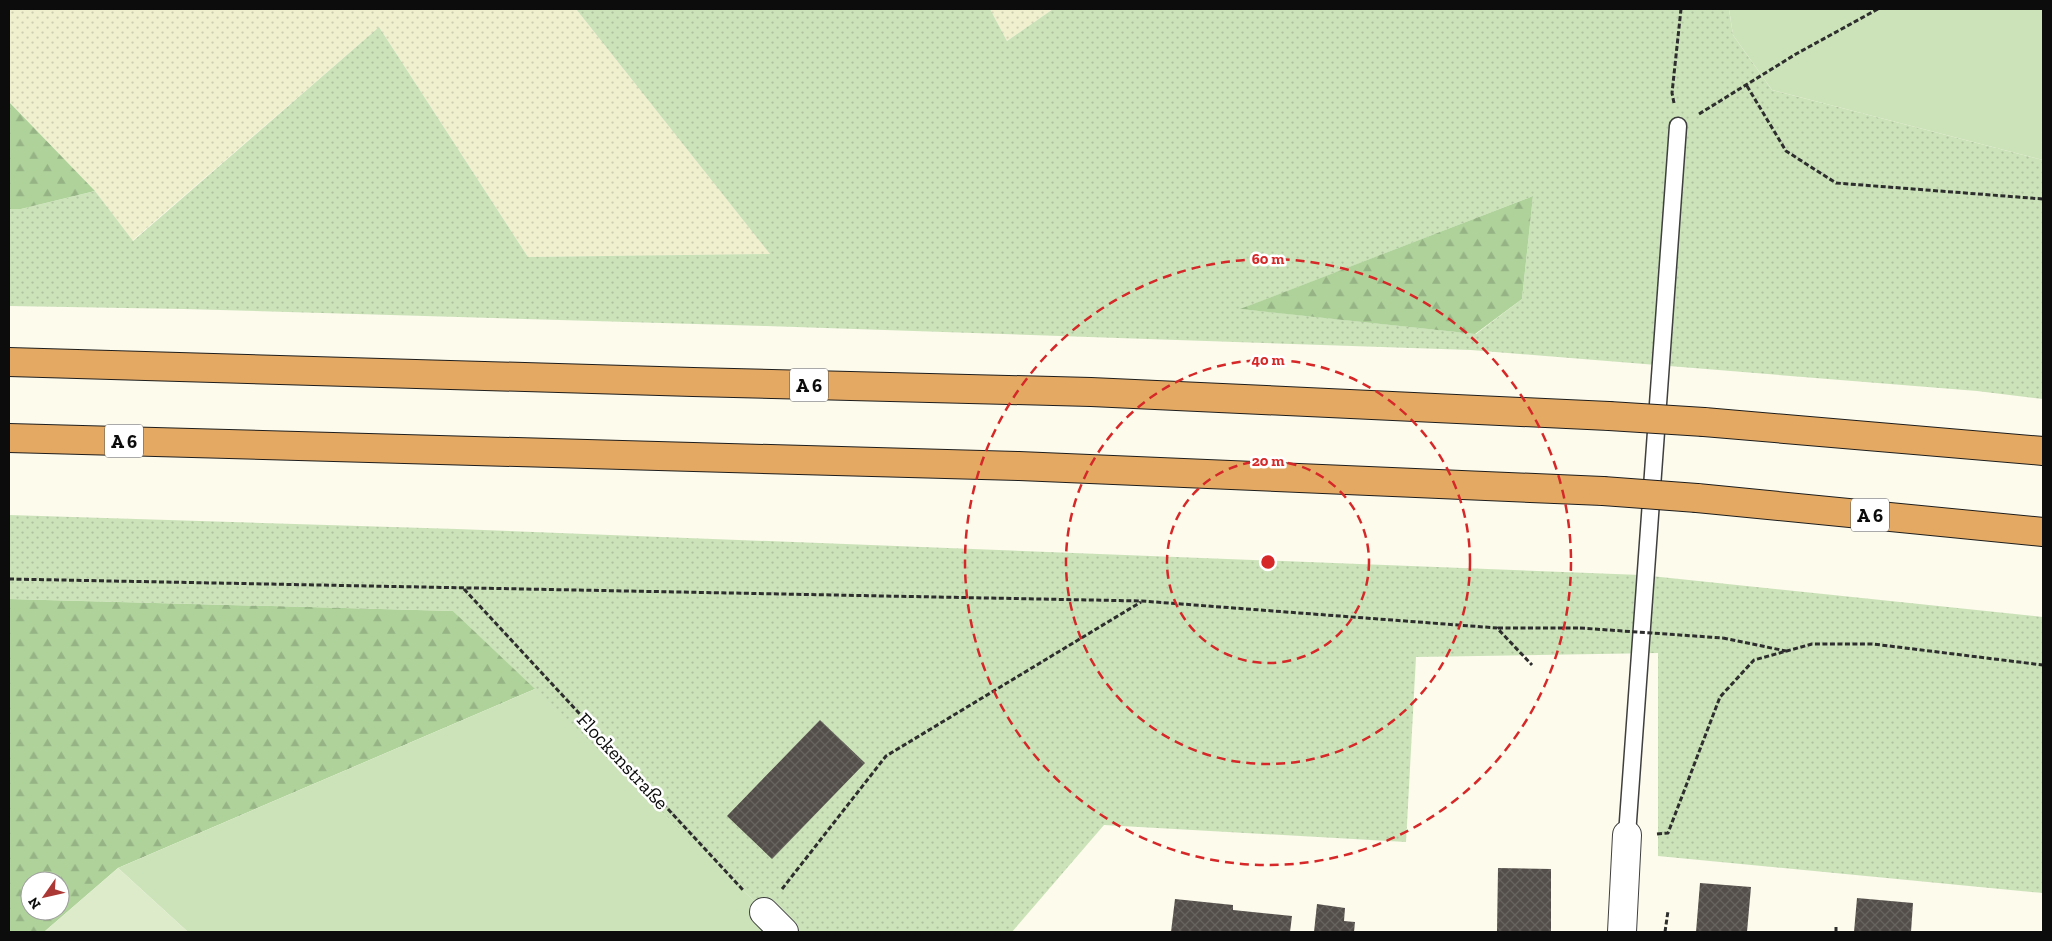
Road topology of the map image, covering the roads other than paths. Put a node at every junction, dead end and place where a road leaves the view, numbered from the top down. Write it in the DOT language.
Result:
graph roads {
  1 [pos="1678,126"];
  2 [pos="9,362"];
  3 [pos="9,438"];
  4 [pos="2043,451"];
  5 [pos="2043,532"];
  6 [pos="1627,835"];
  7 [pos="764,912"];
  8 [pos="784,932"];
  9 [pos="1622,932"];
  1 -- 6 [label="lane"];
  2 -- 4 [label="highway, A 6, bridge"];
  3 -- 5 [label="highway, A 6, bridge"];
  6 -- 9 [label="street"];
  7 -- 8 [label="street"];
}
